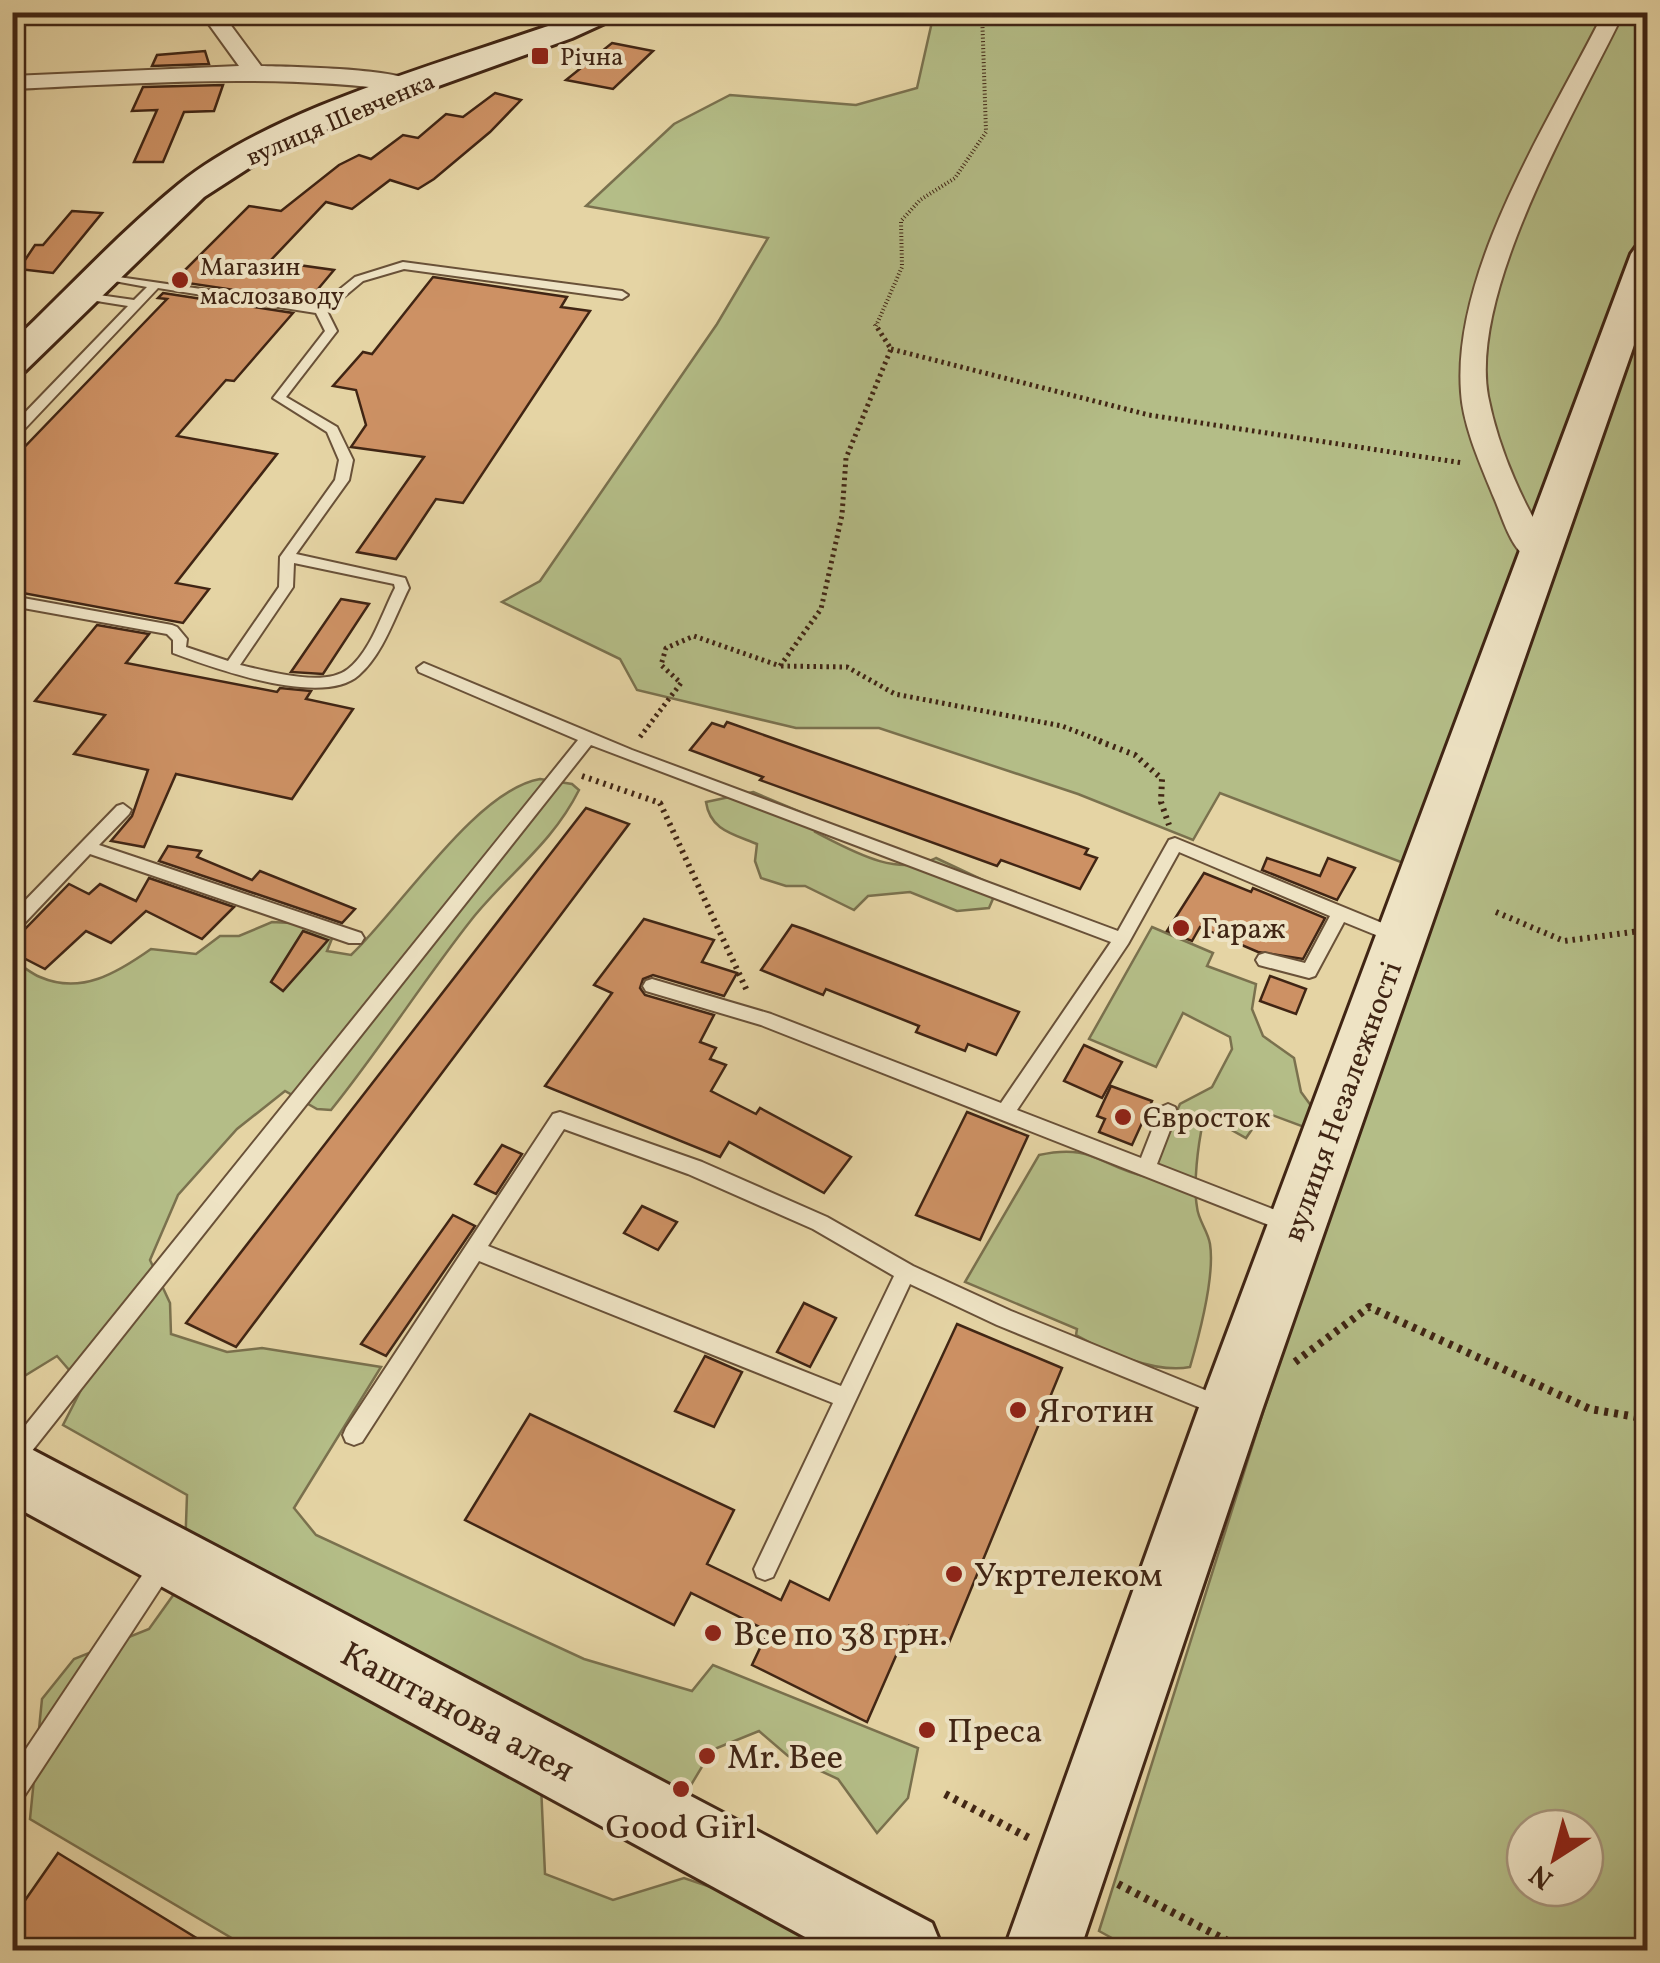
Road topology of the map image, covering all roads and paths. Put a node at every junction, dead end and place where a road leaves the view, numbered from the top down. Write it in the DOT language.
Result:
graph roads {
  1 [pos="210,12"];
  2 [pos="615,12"];
  3 [pos="982,12"];
  4 [pos="1614,12"];
  5 [pos="255,73"];
  6 [pos="12,82"];
  7 [pos="410,85"];
  8 [pos="1648,254"];
  9 [pos="156,284"];
  10 [pos="92,285"];
  11 [pos="622,296"];
  12 [pos="137,304"];
  13 [pos="321,310"];
  14 [pos="891,349"];
  15 [pos="12,363"];
  16 [pos="12,434"];
  17 [pos="1496,468"];
  18 [pos="1541,556"];
  19 [pos="287,557"];
  20 [pos="12,601"];
  21 [pos="232,666"];
  22 [pos="780,666"];
  23 [pos="424,668"];
  24 [pos="589,737"];
  25 [pos="626,754"];
  26 [pos="565,770"];
  27 [pos="122,810"];
  28 [pos="1175,844"];
  29 [pos="90,848"];
  30 [pos="1496,912"];
  31 [pos="1340,914"];
  32 [pos="12,925"];
  33 [pos="1648,930"];
  34 [pos="355,938"];
  35 [pos="1402,938"];
  36 [pos="1122,939"];
  37 [pos="1265,960"];
  38 [pos="652,986"];
  39 [pos="765,1019"];
  40 [pos="1168,1112"];
  41 [pos="1004,1113"];
  42 [pos="1146,1168"];
  43 [pos="1296,1227"];
  44 [pos="474,1250"];
  45 [pos="906,1272"];
  46 [pos="1292,1364"];
  47 [pos="845,1398"];
  48 [pos="1230,1410"];
  49 [pos="1648,1419"];
  50 [pos="354,1435"];
  51 [pos="12,1459"];
  52 [pos="12,1470"];
  53 [pos="168,1557"];
  54 [pos="765,1569"];
  55 [pos="12,1792"];
  56 [pos="946,1794"];
  57 [pos="1072,1860"];
  58 [pos="905,1950"];
  59 [pos="1042,1950"];
  60 [pos="1245,1950"];
  1 -- 5 [label="street"];
  2 -- 7 [label="main road, вулиця Шевченка"];
  3 -- 14 [label="path"];
  4 -- 17 [label="street"];
  5 -- 6 [label="street"];
  5 -- 7 [label="street"];
  7 -- 10 [label="main road, вулиця Шевченка"];
  8 -- 18 [label="main road, вулиця Незалежності"];
  9 -- 10 [label="lane"];
  9 -- 12 [label="lane"];
  9 -- 13 [label="lane"];
  10 -- 12 [label="lane"];
  10 -- 15 [label="main road, вулиця Шевченка"];
  11 -- 13 [label="lane"];
  12 -- 16 [label="lane"];
  13 -- 19 [label="lane"];
  14 -- 17 [label="path"];
  14 -- 22 [label="path"];
  17 -- 18 [label="street"];
  18 -- 35 [label="main road, вулиця Незалежності"];
  19 -- 21 [label="lane"];
  19 -- 21 [label="lane"];
  20 -- 21 [label="lane"];
  22 -- 25 [label="path"];
  22 -- 28 [label="path"];
  23 -- 24 [label="lane"];
  24 -- 25 [label="lane"];
  24 -- 26 [label="lane"];
  25 -- 36 [label="lane"];
  26 -- 39 [label="path"];
  26 -- 51 [label="lane"];
  27 -- 29 [label="lane"];
  28 -- 31 [label="lane"];
  28 -- 36 [label="lane"];
  29 -- 32 [label="lane"];
  29 -- 34 [label="lane"];
  30 -- 33 [label="path"];
  31 -- 35 [label="lane"];
  31 -- 37 [label="lane"];
  35 -- 43 [label="main road, вулиця Незалежності"];
  36 -- 41 [label="lane"];
  38 -- 39 [label="lane"];
  39 -- 41 [label="lane"];
  40 -- 42 [label="lane"];
  41 -- 42 [label="lane"];
  42 -- 43 [label="lane"];
  43 -- 48 [label="main road, вулиця Незалежності"];
  44 -- 45 [label="lane"];
  44 -- 47 [label="lane"];
  44 -- 50 [label="lane"];
  45 -- 47 [label="lane"];
  45 -- 48 [label="lane"];
  46 -- 49 [label="path"];
  47 -- 54 [label="lane"];
  48 -- 57 [label="main road, вулиця Незалежності"];
  52 -- 53 [label="main road, Каштанова алея"];
  53 -- 55 [label="lane"];
  53 -- 58 [label="main road, Каштанова алея"];
  56 -- 57 [label="path"];
  57 -- 59 [label="main road, вулиця Незалежності"];
  57 -- 60 [label="path"];
}
